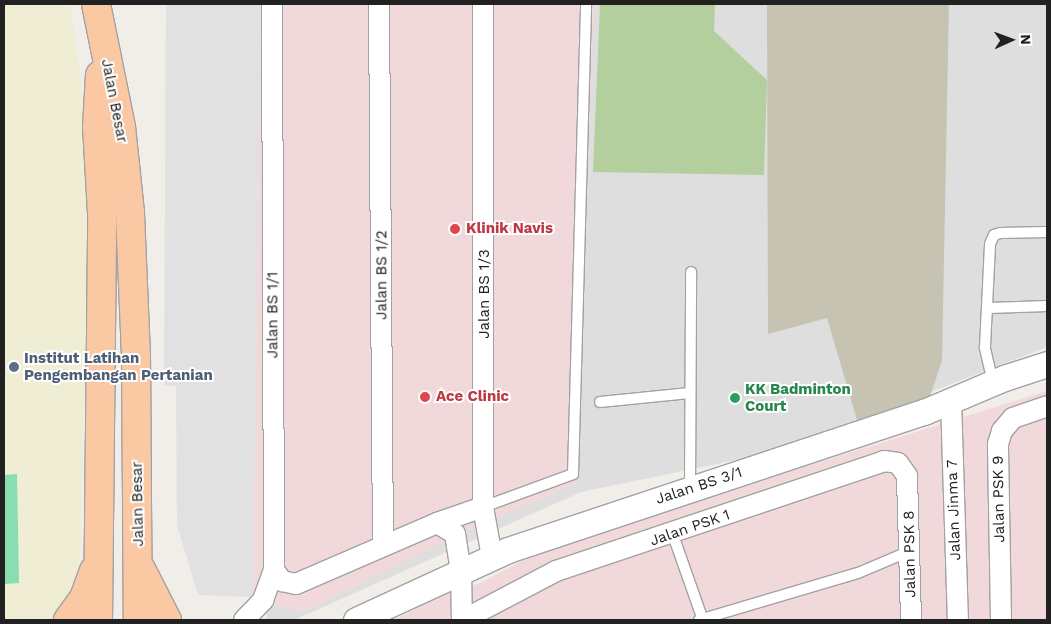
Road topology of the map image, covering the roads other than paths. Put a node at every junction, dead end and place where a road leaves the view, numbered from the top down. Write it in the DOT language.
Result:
graph roads {
  1 [pos="96,4"];
  2 [pos="274,4"];
  3 [pos="379,4"];
  4 [pos="484,4"];
  5 [pos="586,4"];
  6 [pos="102,41"];
  7 [pos="1047,232"];
  8 [pos="691,272"];
  9 [pos="1047,306"];
  10 [pos="989,308"];
  11 [pos="1047,364"];
  12 [pos="993,383"];
  13 [pos="690,393"];
  14 [pos="951,400"];
  15 [pos="600,402"];
  16 [pos="1047,406"];
  17 [pos="909,487"];
  18 [pos="690,489"];
  19 [pos="483,507"];
  20 [pos="437,522"];
  21 [pos="672,535"];
  22 [pos="383,546"];
  23 [pos="910,551"];
  24 [pos="100,553"];
  25 [pos="492,557"];
  26 [pos="139,566"];
  27 [pos="274,570"];
  28 [pos="461,570"];
  29 [pos="68,620"];
  30 [pos="98,620"];
  31 [pos="138,620"];
  32 [pos="167,620"];
  33 [pos="244,620"];
  34 [pos="356,620"];
  35 [pos="462,620"];
  36 [pos="701,620"];
  37 [pos="911,620"];
  38 [pos="958,620"];
  39 [pos="1000,620"];
  1 -- 6 [label="main road"];
  2 -- 27 [label="street, Jalan BS 1/1"];
  3 -- 22 [label="street, Jalan BS 1/2"];
  4 -- 19 [label="street, Jalan BS 1/3"];
  5 -- 19 [label="lane"];
  6 -- 24 [label="main road, Jalan Besar"];
  6 -- 26 [label="main road, Jalan Besar"];
  7 -- 10 [label="lane"];
  8 -- 13 [label="lane"];
  9 -- 10 [label="lane"];
  10 -- 12 [label="lane"];
  11 -- 12 [label="street, Jalan BS 3/1"];
  12 -- 14 [label="street, Jalan BS 3/1"];
  13 -- 15 [label="lane"];
  13 -- 18 [label="lane"];
  14 -- 18 [label="street, Jalan BS 3/1"];
  14 -- 38 [label="street, Jalan Jinma 7"];
  16 -- 39 [label="street, Jalan PSK 9"];
  17 -- 21 [label="street, Jalan PSK 1"];
  17 -- 23 [label="street, Jalan PSK 8"];
  18 -- 25 [label="street, Jalan BS 3/1"];
  19 -- 20 [label="street"];
  19 -- 25 [label="street, Jalan BS 1/3"];
  20 -- 22 [label="street"];
  20 -- 28 [label="street"];
  21 -- 35 [label="street, Jalan PSK 1"];
  21 -- 36 [label="lane"];
  22 -- 27 [label="street"];
  23 -- 36 [label="lane"];
  23 -- 37 [label="street, Jalan PSK 8"];
  24 -- 29 [label="main road"];
  24 -- 30 [label="main road, Jalan Besar"];
  25 -- 28 [label="street, Jalan BS 3/1"];
  26 -- 31 [label="main road, Jalan Besar"];
  26 -- 32 [label="main road"];
  27 -- 33 [label="street, Jalan BS 1/1"];
  28 -- 34 [label="street, Jalan BS 3/1"];
  28 -- 35 [label="street"];
}
